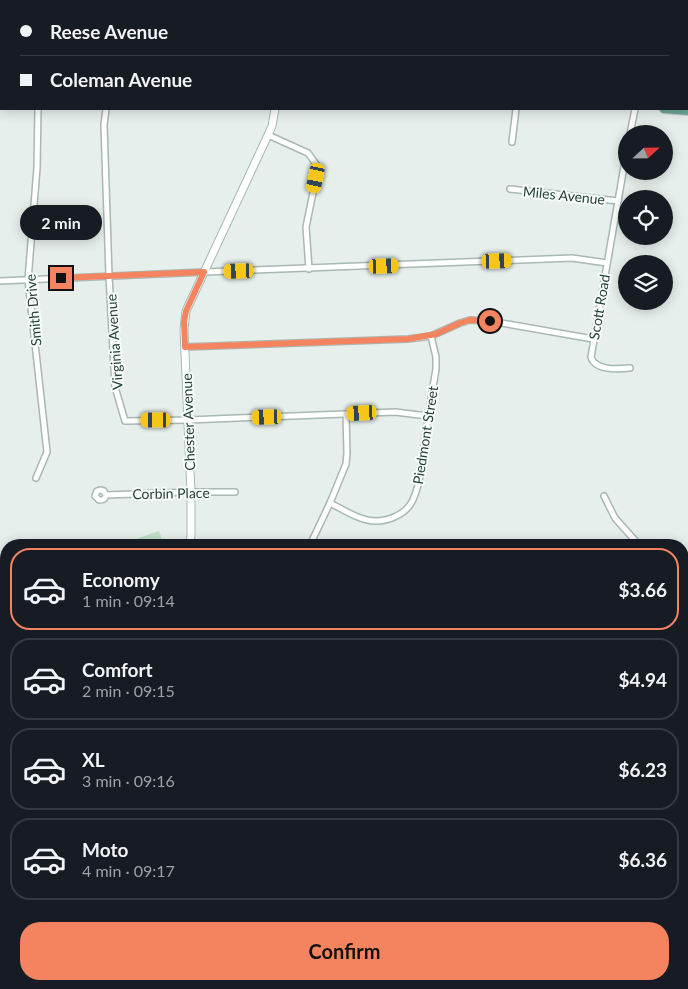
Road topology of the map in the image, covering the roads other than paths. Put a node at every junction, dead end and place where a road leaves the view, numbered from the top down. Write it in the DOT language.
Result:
graph roads {
  1 [pos="38,110"];
  2 [pos="106,110"];
  3 [pos="275,110"];
  4 [pos="516,110"];
  5 [pos="635,110"];
  6 [pos="632,125"];
  7 [pos="268,135"];
  8 [pos="512,142"];
  9 [pos="510,189"];
  10 [pos="618,201"];
  11 [pos="607,263"];
  12 [pos="309,269"];
  13 [pos="204,272"];
  14 [pos="109,276"];
  15 [pos="28,280"];
  16 [pos="0,281"];
  17 [pos="431,336"];
  18 [pos="593,339"];
  19 [pos="185,347"];
  20 [pos="630,368"];
  21 [pos="346,414"];
  22 [pos="428,416"];
  23 [pos="188,420"];
  24 [pos="36,478"];
  25 [pos="191,492"];
  26 [pos="235,492"];
  27 [pos="106,495"];
  28 [pos="604,496"];
  29 [pos="330,503"];
  30 [pos="191,539"];
  31 [pos="313,539"];
  32 [pos="634,539"];
  1 -- 15 [label="street, Smith Drive"];
  2 -- 14 [label="street, Virginia Avenue"];
  3 -- 7 [label="street, Chester Avenue"];
  4 -- 8 [label="street"];
  5 -- 6 [label="street"];
  7 -- 12 [label="street"];
  7 -- 13 [label="street, Chester Avenue"];
  9 -- 10 [label="street, Miles Avenue"];
  10 -- 11 [label="street, Scott Road"];
  11 -- 12 [label="street"];
  11 -- 18 [label="street, Scott Road"];
  12 -- 13 [label="street"];
  13 -- 14 [label="street"];
  13 -- 19 [label="street, Chester Avenue"];
  14 -- 15 [label="street"];
  14 -- 23 [label="street, Virginia Avenue"];
  15 -- 16 [label="street"];
  15 -- 24 [label="street, Smith Drive"];
  17 -- 18 [label="street"];
  17 -- 19 [label="street"];
  17 -- 22 [label="street, Piedmont Street"];
  18 -- 20 [label="street, Scott Road"];
  19 -- 23 [label="street, Chester Avenue"];
  21 -- 22 [label="street, Virginia Avenue"];
  21 -- 23 [label="street, Virginia Avenue"];
  21 -- 29 [label="street"];
  22 -- 29 [label="street, Piedmont Street"];
  23 -- 25 [label="street, Chester Avenue"];
  25 -- 26 [label="street, Corbin Place"];
  25 -- 27 [label="street, Corbin Place"];
  25 -- 30 [label="street, Chester Avenue"];
  28 -- 32 [label="street"];
  29 -- 31 [label="street"];
}
